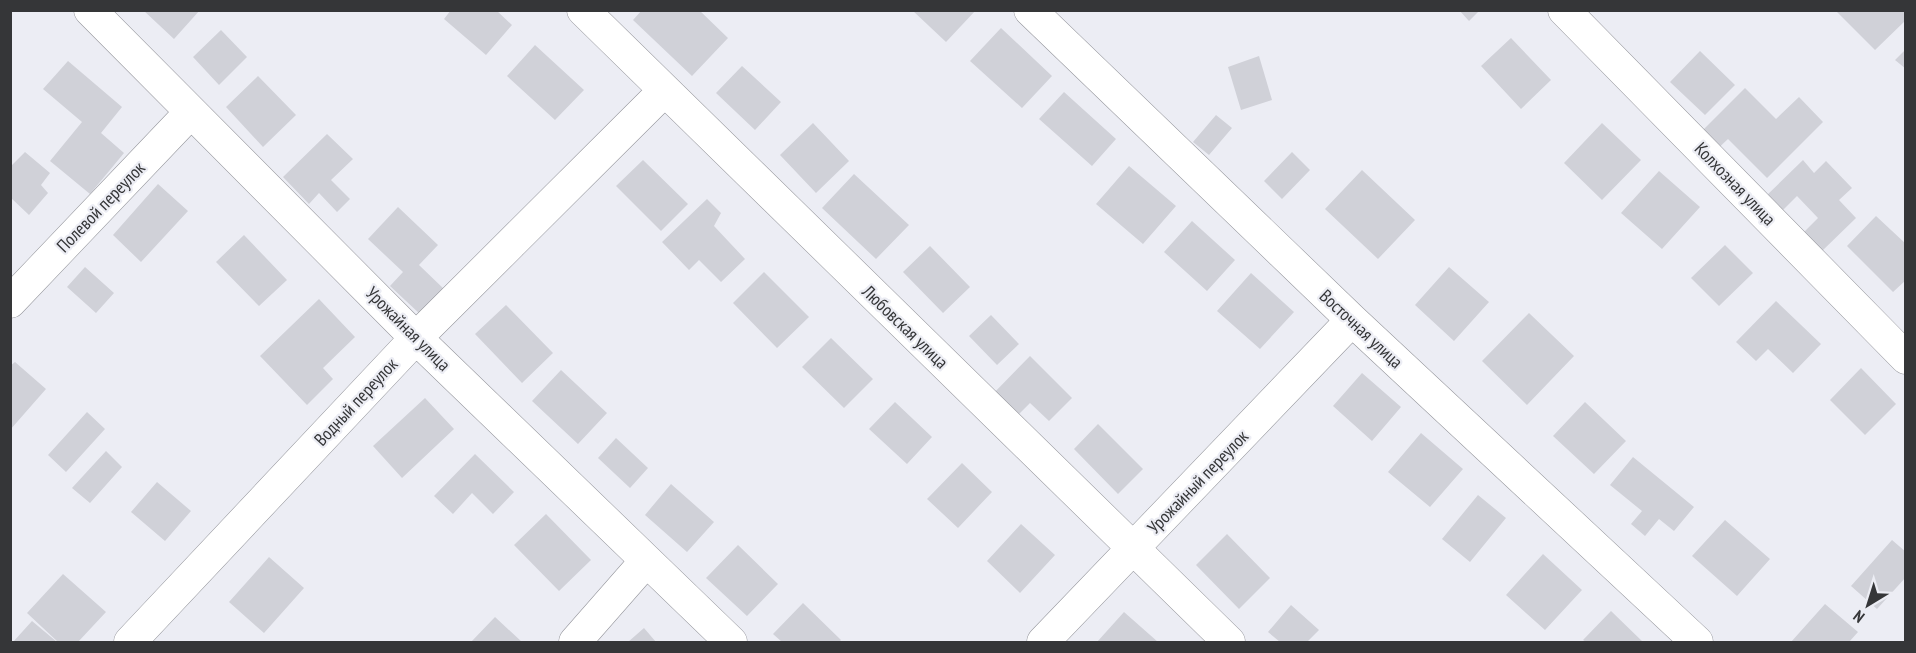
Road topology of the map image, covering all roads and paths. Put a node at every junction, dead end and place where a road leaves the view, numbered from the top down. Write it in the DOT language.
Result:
graph roads {
  1 [pos="90,10"];
  2 [pos="583,10"];
  3 [pos="1030,10"];
  4 [pos="1564,10"];
  5 [pos="664,91"];
  6 [pos="191,112"];
  7 [pos="10,302"];
  8 [pos="1352,320"];
  9 [pos="416,338"];
  10 [pos="1905,358"];
  11 [pos="1133,550"];
  12 [pos="646,561"];
  13 [pos="130,642"];
  14 [pos="575,642"];
  15 [pos="731,642"];
  16 [pos="1042,642"];
  17 [pos="1229,642"];
  18 [pos="1697,642"];
  1 -- 6 [label="street, Урожайная улица"];
  2 -- 5 [label="street, Любовская улица"];
  3 -- 8 [label="street, Восточная улица"];
  4 -- 10 [label="street, Колхозная улица"];
  5 -- 9 [label="street, Водный переулок"];
  5 -- 11 [label="street, Любовская улица"];
  6 -- 7 [label="street, Полевой переулок"];
  6 -- 9 [label="street, Урожайная улица"];
  8 -- 11 [label="street, Урожайный переулок"];
  8 -- 18 [label="street, Восточная улица"];
  9 -- 12 [label="street, Урожайная улица"];
  9 -- 13 [label="street, Водный переулок"];
  11 -- 16 [label="street, Урожайный переулок"];
  11 -- 17 [label="street, Любовская улица"];
  12 -- 14 [label="street"];
  12 -- 15 [label="street, Урожайная улица"];
}
